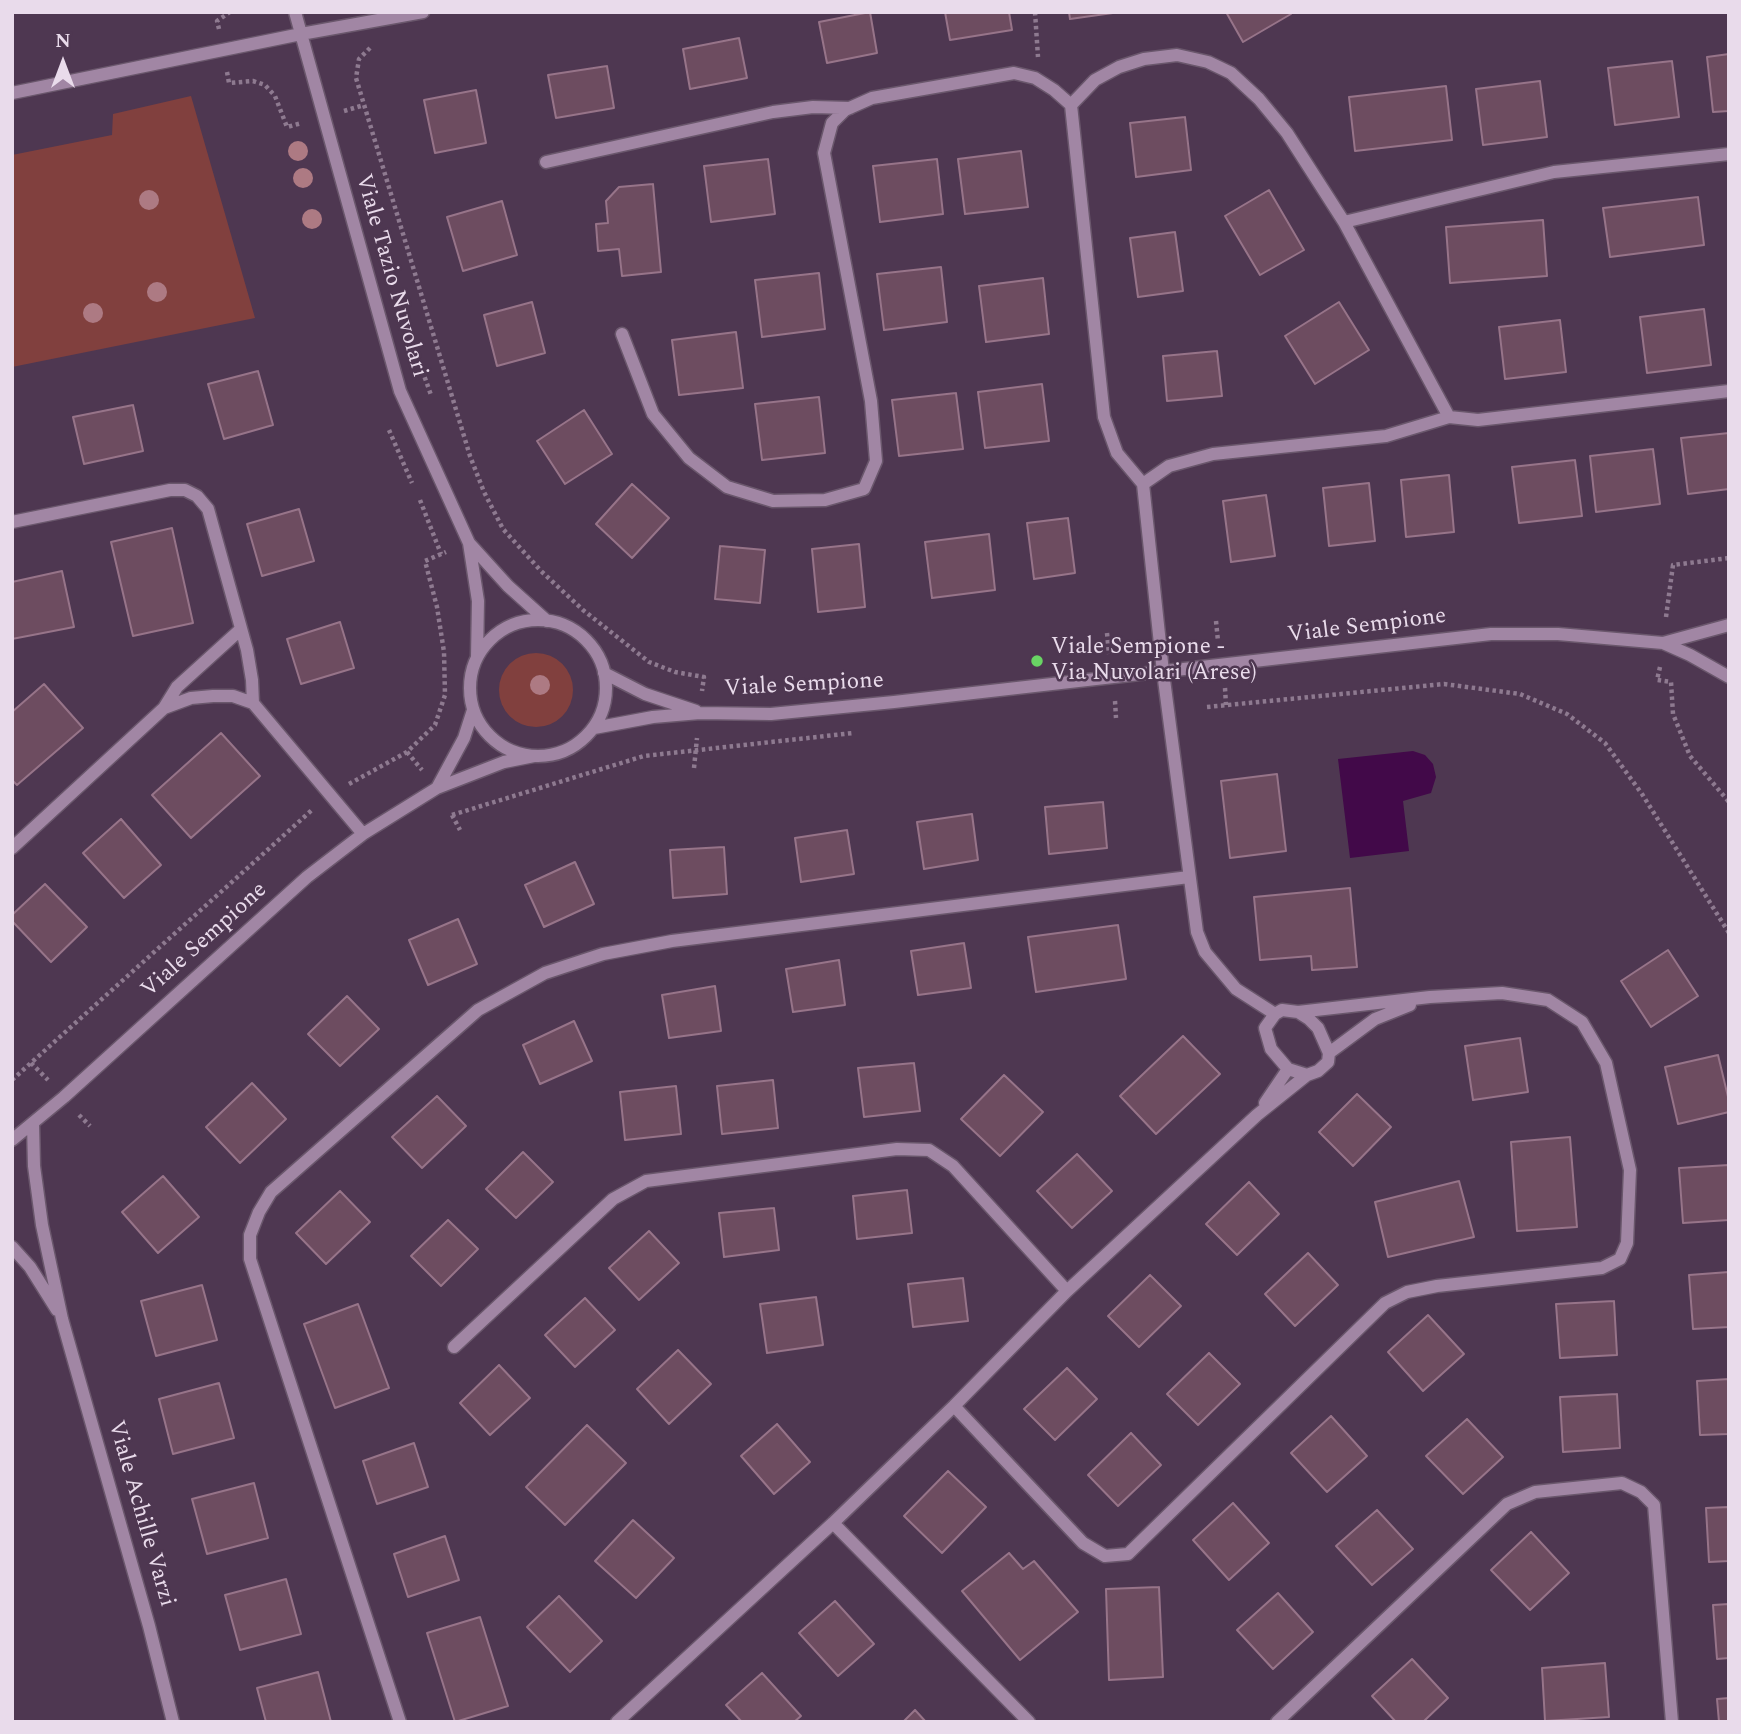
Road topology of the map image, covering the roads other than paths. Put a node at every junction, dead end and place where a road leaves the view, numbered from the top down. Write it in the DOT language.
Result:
graph roads {
  1 [pos="296,12"];
  2 [pos="423,12"];
  3 [pos="301,34"];
  4 [pos="12,93"];
  5 [pos="1071,105"];
  6 [pos="850,108"];
  7 [pos="1729,154"];
  8 [pos="546,162"];
  9 [pos="1344,222"];
  10 [pos="622,334"];
  11 [pos="1729,391"];
  12 [pos="1449,417"];
  13 [pos="1143,484"];
  14 [pos="12,522"];
  15 [pos="469,543"];
  16 [pos="547,621"];
  17 [pos="1729,625"];
  18 [pos="240,629"];
  19 [pos="1663,643"];
  20 [pos="477,657"];
  21 [pos="1163,672"];
  22 [pos="604,673"];
  23 [pos="1729,677"];
  24 [pos="253,703"];
  25 [pos="164,708"];
  26 [pos="473,710"];
  27 [pos="700,713"];
  28 [pos="594,728"];
  29 [pos="534,757"];
  30 [pos="437,788"];
  31 [pos="363,834"];
  32 [pos="12,848"];
  33 [pos="1189,877"];
  34 [pos="1430,997"];
  35 [pos="1298,1012"];
  36 [pos="1275,1014"];
  37 [pos="1329,1053"];
  38 [pos="1289,1069"];
  39 [pos="1307,1075"];
  40 [pos="1257,1115"];
  41 [pos="33,1124"];
  42 [pos="12,1140"];
  43 [pos="12,1247"];
  44 [pos="1067,1291"];
  45 [pos="62,1319"];
  46 [pos="454,1348"];
  47 [pos="954,1406"];
  48 [pos="833,1522"];
  49 [pos="173,1722"];
  50 [pos="400,1722"];
  51 [pos="617,1722"];
  52 [pos="1029,1722"];
  53 [pos="1277,1722"];
  54 [pos="1672,1722"];
  1 -- 3 [label="street, Viale Tazio Nuvolari"];
  2 -- 3 [label="street"];
  3 -- 4 [label="street"];
  3 -- 15 [label="street, Viale Tazio Nuvolari"];
  5 -- 6 [label="street"];
  5 -- 9 [label="street"];
  5 -- 13 [label="street"];
  6 -- 8 [label="street"];
  6 -- 10 [label="street"];
  7 -- 9 [label="street"];
  9 -- 12 [label="street"];
  11 -- 12 [label="street"];
  12 -- 13 [label="street"];
  13 -- 21 [label="street"];
  14 -- 18 [label="street"];
  15 -- 16 [label="street, Viale Tazio Nuvolari"];
  15 -- 20 [label="street, Viale Tazio Nuvolari"];
  16 -- 20 [label="street"];
  16 -- 22 [label="street"];
  17 -- 19 [label="street, Viale Sempione"];
  18 -- 24 [label="street"];
  18 -- 25 [label="street"];
  19 -- 21 [label="street, Viale Sempione"];
  19 -- 23 [label="street, Viale Sempione"];
  20 -- 26 [label="street"];
  21 -- 27 [label="street, Viale Sempione"];
  21 -- 33 [label="street"];
  22 -- 27 [label="street, Viale Sempione"];
  22 -- 28 [label="street"];
  24 -- 25 [label="street"];
  24 -- 31 [label="street"];
  25 -- 32 [label="street"];
  26 -- 29 [label="street"];
  26 -- 30 [label="street, Viale Sempione"];
  27 -- 28 [label="street, Viale Sempione"];
  28 -- 29 [label="street"];
  29 -- 30 [label="street, Viale Sempione"];
  30 -- 31 [label="street, Viale Sempione"];
  31 -- 41 [label="street, Viale Sempione"];
  33 -- 36 [label="street"];
  33 -- 50 [label="street"];
  34 -- 35 [label="street"];
  34 -- 37 [label="street"];
  34 -- 47 [label="street"];
  35 -- 36 [label="street"];
  35 -- 37 [label="street"];
  36 -- 38 [label="street"];
  37 -- 39 [label="street"];
  38 -- 39 [label="street"];
  38 -- 40 [label="street"];
  39 -- 40 [label="street"];
  40 -- 44 [label="street"];
  41 -- 42 [label="street, Viale Sempione"];
  41 -- 45 [label="street, Viale Achille Varzi"];
  43 -- 45 [label="street, Viale Achille Varzi"];
  44 -- 46 [label="street"];
  44 -- 47 [label="street"];
  45 -- 49 [label="street, Viale Achille Varzi"];
  47 -- 48 [label="street"];
  48 -- 51 [label="street"];
  48 -- 52 [label="street"];
  53 -- 54 [label="street"];
}
